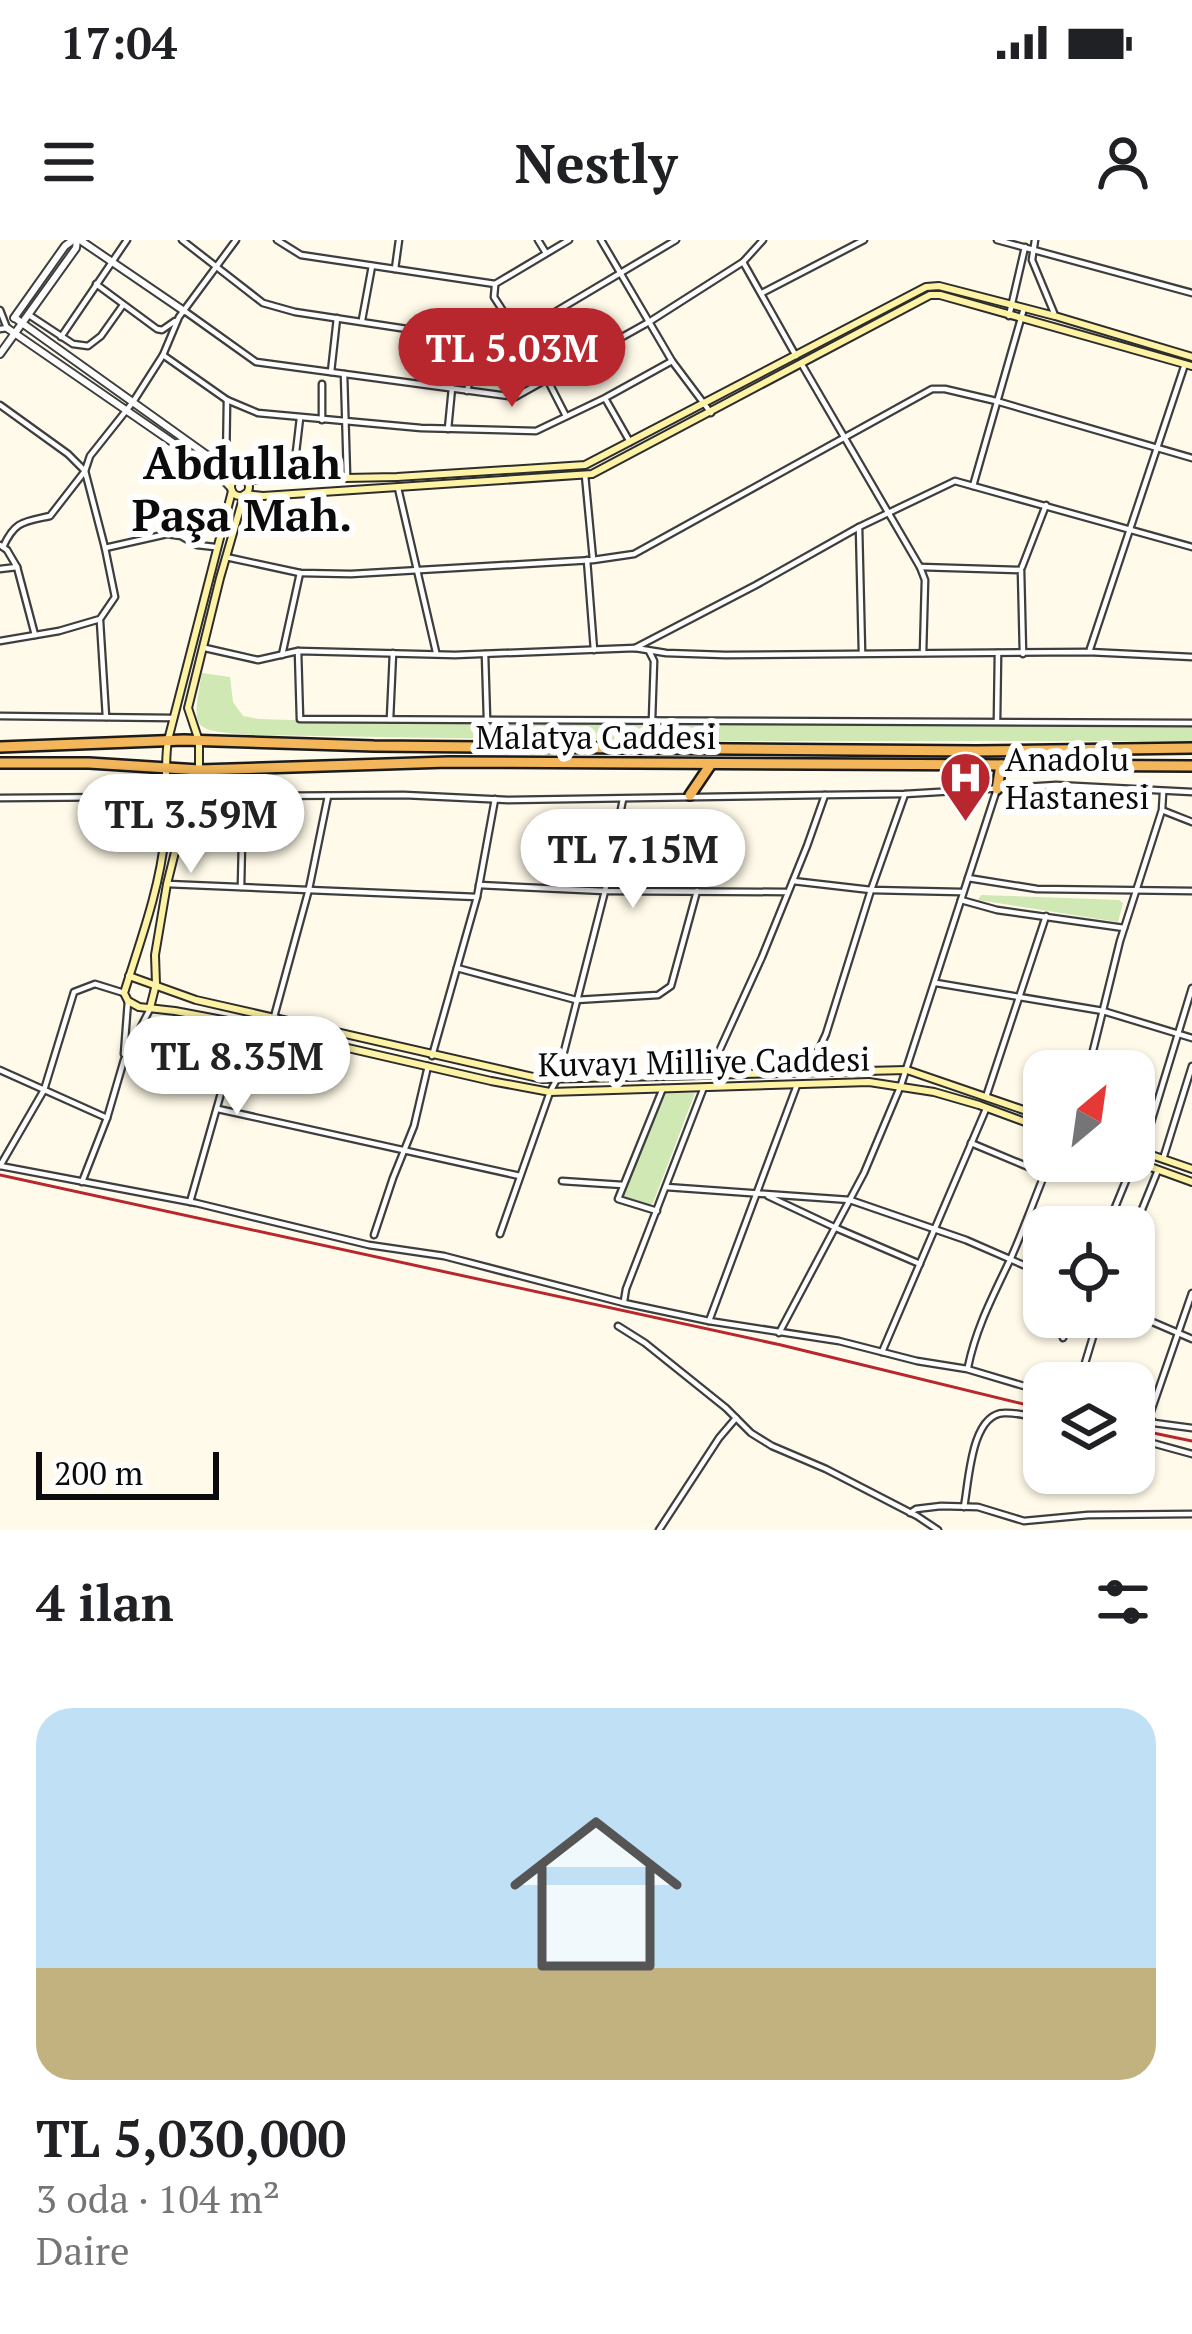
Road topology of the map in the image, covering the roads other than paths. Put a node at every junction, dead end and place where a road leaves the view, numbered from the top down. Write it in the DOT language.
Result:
graph roads {
  1 [pos="77,240"];
  2 [pos="127,240"];
  3 [pos="182,240"];
  4 [pos="236,240"];
  5 [pos="277,240"];
  6 [pos="399,240"];
  7 [pos="538,240"];
  8 [pos="569,240"];
  9 [pos="601,240"];
  10 [pos="676,240"];
  11 [pos="764,240"];
  12 [pos="864,240"];
  13 [pos="997,240"];
  14 [pos="1035,240"];
  15 [pos="1025,248"];
  16 [pos="1034,250"];
  17 [pos="546,253"];
  18 [pos="110,262"];
  19 [pos="743,262"];
  20 [pos="216,266"];
  21 [pos="372,266"];
  22 [pos="395,269"];
  23 [pos="621,273"];
  24 [pos="96,284"];
  25 [pos="495,284"];
  26 [pos="762,292"];
  27 [pos="1192,293"];
  28 [pos="123,304"];
  29 [pos="1012,305"];
  30 [pos="1024,308"];
  31 [pos="0,310"];
  32 [pos="182,314"];
  33 [pos="29,315"];
  34 [pos="1009,316"];
  35 [pos="1055,316"];
  36 [pos="338,318"];
  37 [pos="1020,319"];
  38 [pos="18,321"];
  39 [pos="362,322"];
  40 [pos="649,322"];
  41 [pos="516,331"];
  42 [pos="5,332"];
  43 [pos="61,337"];
  44 [pos="480,340"];
  45 [pos="0,354"];
  46 [pos="164,355"];
  47 [pos="1192,356"];
  48 [pos="799,360"];
  49 [pos="672,361"];
  50 [pos="1189,365"];
  51 [pos="331,372"];
  52 [pos="344,374"];
  53 [pos="547,379"];
  54 [pos="322,384"];
  55 [pos="452,388"];
  56 [pos="467,391"];
  57 [pos="605,398"];
  58 [pos="227,400"];
  59 [pos="996,401"];
  60 [pos="133,402"];
  61 [pos="705,404"];
  62 [pos="0,405"];
  63 [pos="125,410"];
  64 [pos="711,413"];
  65 [pos="566,416"];
  66 [pos="300,418"];
  67 [pos="322,420"];
  68 [pos="345,423"];
  69 [pos="448,429"];
  70 [pos="845,439"];
  71 [pos="630,442"];
  72 [pos="1158,449"];
  73 [pos="1192,458"];
  74 [pos="226,467"];
  75 [pos="85,471"];
  76 [pos="585,475"];
  77 [pos="242,479"];
  78 [pos="292,479"];
  79 [pos="347,479"];
  80 [pos="973,486"];
  81 [pos="398,488"];
  82 [pos="231,489"];
  83 [pos="244,495"];
  84 [pos="1046,506"];
  85 [pos="890,514"];
  86 [pos="860,527"];
  87 [pos="1128,530"];
  88 [pos="1,546"];
  89 [pos="1192,547"];
  90 [pos="105,548"];
  91 [pos="217,548"];
  92 [pos="226,557"];
  93 [pos="590,560"];
  94 [pos="17,567"];
  95 [pos="920,567"];
  96 [pos="0,569"];
  97 [pos="1021,569"];
  98 [pos="416,572"];
  99 [pos="300,573"];
  100 [pos="100,620"];
  101 [pos="35,635"];
  102 [pos="0,641"];
  103 [pos="202,647"];
  104 [pos="635,648"];
  105 [pos="649,650"];
  106 [pos="298,651"];
  107 [pos="594,651"];
  108 [pos="393,652"];
  109 [pos="862,652"];
  110 [pos="1089,652"];
  111 [pos="923,653"];
  112 [pos="998,653"];
  113 [pos="1023,653"];
  114 [pos="437,654"];
  115 [pos="485,654"];
  116 [pos="282,655"];
  117 [pos="1192,657"];
  118 [pos="0,716"];
  119 [pos="106,717"];
  120 [pos="173,718"];
  121 [pos="390,719"];
  122 [pos="488,719"];
  123 [pos="652,720"];
  124 [pos="997,722"];
  125 [pos="1192,723"];
  126 [pos="168,740"];
  127 [pos="199,741"];
  128 [pos="0,747"];
  129 [pos="1192,748"];
  130 [pos="0,763"];
  131 [pos="712,764"];
  132 [pos="1001,766"];
  133 [pos="1192,766"];
  134 [pos="164,767"];
  135 [pos="200,770"];
  136 [pos="997,789"];
  137 [pos="1163,792"];
  138 [pos="1192,793"];
  139 [pos="904,794"];
  140 [pos="690,795"];
  141 [pos="825,795"];
  142 [pos="189,796"];
  143 [pos="243,796"];
  144 [pos="328,796"];
  145 [pos="0,798"];
  146 [pos="165,798"];
  147 [pos="495,799"];
  148 [pos="623,799"];
  149 [pos="1162,811"];
  150 [pos="1192,822"];
  151 [pos="968,878"];
  152 [pos="793,881"];
  153 [pos="167,884"];
  154 [pos="479,885"];
  155 [pos="241,886"];
  156 [pos="309,889"];
  157 [pos="1136,889"];
  158 [pos="605,890"];
  159 [pos="871,890"];
  160 [pos="697,891"];
  161 [pos="1192,891"];
  162 [pos="789,892"];
  163 [pos="964,892"];
  164 [pos="477,897"];
  165 [pos="961,900"];
  166 [pos="1046,916"];
  167 [pos="1124,928"];
  168 [pos="457,968"];
  169 [pos="129,976"];
  170 [pos="936,983"];
  171 [pos="156,984"];
  172 [pos="1192,988"];
  173 [pos="1020,995"];
  174 [pos="126,997"];
  175 [pos="576,1000"];
  176 [pos="150,1008"];
  177 [pos="1103,1011"];
  178 [pos="273,1018"];
  179 [pos="241,1023"];
  180 [pos="1179,1035"];
  181 [pos="1192,1038"];
  182 [pos="1093,1050"];
  183 [pos="432,1056"];
  184 [pos="124,1060"];
  185 [pos="428,1066"];
  186 [pos="1192,1066"];
  187 [pos="0,1070"];
  188 [pos="907,1070"];
  189 [pos="808,1071"];
  190 [pos="712,1073"];
  191 [pos="557,1079"];
  192 [pos="797,1085"];
  193 [pos="901,1085"];
  194 [pos="704,1087"];
  195 [pos="663,1088"];
  196 [pos="44,1090"];
  197 [pos="550,1092"];
  198 [pos="986,1096"];
  199 [pos="1155,1102"];
  200 [pos="986,1108"];
  201 [pos="218,1109"];
  202 [pos="1023,1109"];
  203 [pos="107,1118"];
  204 [pos="1023,1122"];
  205 [pos="971,1143"];
  206 [pos="404,1151"];
  207 [pos="1155,1157"];
  208 [pos="1163,1160"];
  209 [pos="1023,1164"];
  210 [pos="0,1166"];
  211 [pos="1155,1169"];
  212 [pos="1192,1169"];
  213 [pos="1158,1170"];
  214 [pos="520,1176"];
  215 [pos="562,1181"];
  216 [pos="82,1182"];
  217 [pos="1041,1182"];
  218 [pos="1192,1183"];
  219 [pos="623,1185"];
  220 [pos="666,1187"];
  221 [pos="760,1193"];
  222 [pos="850,1201"];
  223 [pos="190,1202"];
  224 [pos="1143,1206"];
  225 [pos="657,1211"];
  226 [pos="836,1228"];
  227 [pos="934,1230"];
  228 [pos="500,1234"];
  229 [pos="374,1235"];
  230 [pos="1011,1258"];
  231 [pos="920,1264"];
  232 [pos="1023,1264"];
  233 [pos="1192,1293"];
  234 [pos="624,1303"];
  235 [pos="709,1321"];
  236 [pos="1155,1324"];
  237 [pos="619,1326"];
  238 [pos="779,1333"];
  239 [pos="1176,1333"];
  240 [pos="1192,1339"];
  241 [pos="882,1352"];
  242 [pos="968,1369"];
  243 [pos="1023,1386"];
  244 [pos="1023,1415"];
  245 [pos="736,1418"];
  246 [pos="1192,1428"];
  247 [pos="1155,1444"];
  248 [pos="1192,1454"];
  249 [pos="964,1507"];
  250 [pos="910,1513"];
  251 [pos="1192,1514"];
  252 [pos="658,1530"];
  253 [pos="938,1530"];
  1 -- 18 [label="street"];
  1 -- 33 [label="street"];
  1 -- 38 [label="street"];
  2 -- 18 [label="street"];
  3 -- 20 [label="street"];
  4 -- 20 [label="street"];
  5 -- 21 [label="street"];
  6 -- 22 [label="street"];
  7 -- 17 [label="street"];
  8 -- 17 [label="street"];
  9 -- 23 [label="street"];
  10 -- 23 [label="street"];
  11 -- 19 [label="street"];
  12 -- 26 [label="street"];
  13 -- 15 [label="street"];
  14 -- 16 [label="street"];
  15 -- 16 [label="street"];
  15 -- 29 [label="street"];
  16 -- 27 [label="street"];
  16 -- 35 [label="street"];
  17 -- 25 [label="street"];
  18 -- 24 [label="street"];
  18 -- 32 [label="street"];
  19 -- 26 [label="street"];
  19 -- 40 [label="street"];
  20 -- 32 [label="street"];
  20 -- 36 [label="street"];
  21 -- 22 [label="street"];
  21 -- 39 [label="street"];
  22 -- 25 [label="street"];
  23 -- 40 [label="street"];
  23 -- 41 [label="street"];
  24 -- 28 [label="street"];
  24 -- 43 [label="street"];
  25 -- 41 [label="street"];
  26 -- 48 [label="street"];
  28 -- 32 [label="street"];
  28 -- 43 [label="street"];
  29 -- 30 [label="main road"];
  29 -- 34 [label="street"];
  29 -- 48 [label="main road"];
  30 -- 35 [label="main road"];
  30 -- 37 [label="street"];
  31 -- 42 [label="street"];
  32 -- 46 [label="street"];
  32 -- 51 [label="street"];
  33 -- 38 [label="street"];
  33 -- 43 [label="street"];
  34 -- 37 [label="main road"];
  34 -- 48 [label="main road"];
  35 -- 47 [label="main road"];
  36 -- 39 [label="street"];
  36 -- 51 [label="street"];
  37 -- 50 [label="main road"];
  37 -- 59 [label="street"];
  38 -- 42 [label="street"];
  38 -- 60 [label="street"];
  39 -- 44 [label="street"];
  40 -- 49 [label="street"];
  40 -- 53 [label="street"];
  41 -- 44 [label="street"];
  41 -- 53 [label="street"];
  42 -- 45 [label="street"];
  42 -- 63 [label="street"];
  44 -- 56 [label="street"];
  46 -- 58 [label="street"];
  46 -- 60 [label="street"];
  48 -- 61 [label="main road"];
  48 -- 64 [label="main road"];
  48 -- 70 [label="street"];
  49 -- 57 [label="street"];
  49 -- 61 [label="street"];
  50 -- 72 [label="street"];
  51 -- 52 [label="street"];
  52 -- 55 [label="street"];
  52 -- 68 [label="street"];
  53 -- 56 [label="street"];
  53 -- 65 [label="street"];
  54 -- 67 [label="street"];
  55 -- 56 [label="street"];
  55 -- 69 [label="street"];
  57 -- 65 [label="street"];
  57 -- 71 [label="street"];
  58 -- 66 [label="street"];
  58 -- 74 [label="street"];
  59 -- 70 [label="street"];
  59 -- 72 [label="street"];
  59 -- 80 [label="street"];
  60 -- 63 [label="street"];
  60 -- 74 [label="street"];
  61 -- 64 [label="street"];
  61 -- 71 [label="main road"];
  62 -- 75 [label="street"];
  63 -- 75 [label="street"];
  63 -- 82 [label="street"];
  64 -- 76 [label="main road"];
  65 -- 69 [label="street"];
  66 -- 67 [label="street"];
  66 -- 78 [label="street"];
  67 -- 68 [label="street"];
  68 -- 69 [label="street"];
  68 -- 79 [label="street"];
  70 -- 85 [label="street"];
  70 -- 93 [label="street"];
  71 -- 79 [label="main road"];
  72 -- 73 [label="street"];
  72 -- 87 [label="street"];
  74 -- 77 [label="street"];
  75 -- 88 [label="street"];
  75 -- 90 [label="street"];
  76 -- 81 [label="main road"];
  76 -- 93 [label="street"];
  77 -- 78 [label="main road"];
  77 -- 82 [label="main road"];
  77 -- 83 [label="main road"];
  78 -- 79 [label="main road"];
  80 -- 84 [label="street"];
  80 -- 85 [label="street"];
  81 -- 83 [label="main road"];
  81 -- 98 [label="street"];
  82 -- 83 [label="main road"];
  82 -- 91 [label="main road"];
  83 -- 92 [label="main road"];
  84 -- 87 [label="street"];
  84 -- 97 [label="street"];
  85 -- 86 [label="street"];
  85 -- 95 [label="street"];
  86 -- 104 [label="street"];
  86 -- 109 [label="street"];
  87 -- 89 [label="street"];
  87 -- 110 [label="street"];
  88 -- 94 [label="street"];
  90 -- 91 [label="street"];
  90 -- 100 [label="street"];
  91 -- 120 [label="main road"];
  92 -- 99 [label="street"];
  92 -- 103 [label="main road"];
  93 -- 98 [label="street"];
  93 -- 107 [label="street"];
  94 -- 96 [label="street"];
  94 -- 101 [label="street"];
  95 -- 97 [label="street"];
  95 -- 111 [label="street"];
  97 -- 113 [label="street"];
  98 -- 99 [label="street"];
  98 -- 114 [label="street"];
  99 -- 116 [label="street"];
  100 -- 101 [label="street"];
  100 -- 119 [label="street"];
  101 -- 102 [label="street"];
  103 -- 116 [label="street"];
  103 -- 127 [label="main road"];
  104 -- 105 [label="street"];
  104 -- 107 [label="street"];
  105 -- 109 [label="street"];
  105 -- 123 [label="street"];
  106 -- 108 [label="street"];
  106 -- 116 [label="street"];
  106 -- 121 [label="street"];
  107 -- 115 [label="street"];
  108 -- 114 [label="street"];
  108 -- 121 [label="street"];
  109 -- 111 [label="street"];
  110 -- 113 [label="street"];
  110 -- 117 [label="street"];
  111 -- 112 [label="street"];
  112 -- 113 [label="street"];
  112 -- 124 [label="street"];
  114 -- 115 [label="street"];
  115 -- 122 [label="street"];
  118 -- 119 [label="street"];
  119 -- 120 [label="street"];
  120 -- 126 [label="main road"];
  121 -- 122 [label="street"];
  122 -- 123 [label="street"];
  123 -- 124 [label="street"];
  124 -- 125 [label="street"];
  126 -- 127 [label="highway, Malatya Caddesi"];
  126 -- 128 [label="highway, Malatya Caddesi"];
  126 -- 134 [label="main road"];
  127 -- 129 [label="highway, Malatya Caddesi"];
  127 -- 135 [label="main road"];
  130 -- 134 [label="highway, Malatya Caddesi"];
  131 -- 132 [label="highway, Malatya Caddesi"];
  131 -- 135 [label="highway, Malatya Caddesi"];
  131 -- 140 [label="highway"];
  132 -- 133 [label="highway, Malatya Caddesi"];
  132 -- 136 [label="highway"];
  134 -- 135 [label="highway, Malatya Caddesi"];
  134 -- 146 [label="main road"];
  135 -- 142 [label="main road"];
  136 -- 137 [label="street"];
  136 -- 139 [label="street"];
  136 -- 151 [label="street"];
  137 -- 138 [label="street"];
  137 -- 149 [label="street"];
  139 -- 141 [label="street"];
  139 -- 159 [label="street"];
  140 -- 141 [label="street"];
  140 -- 148 [label="street"];
  141 -- 152 [label="street"];
  142 -- 143 [label="street"];
  142 -- 146 [label="street"];
  142 -- 153 [label="main road"];
  143 -- 144 [label="street"];
  143 -- 155 [label="street"];
  144 -- 147 [label="street"];
  144 -- 156 [label="street"];
  145 -- 146 [label="street"];
  146 -- 169 [label="main road"];
  147 -- 148 [label="street"];
  147 -- 154 [label="street"];
  148 -- 158 [label="street"];
  149 -- 150 [label="street"];
  149 -- 157 [label="street"];
  151 -- 157 [label="street"];
  151 -- 163 [label="street"];
  152 -- 159 [label="street"];
  152 -- 162 [label="street"];
  153 -- 155 [label="street"];
  153 -- 171 [label="main road"];
  154 -- 158 [label="street"];
  154 -- 164 [label="street"];
  155 -- 156 [label="street"];
  156 -- 164 [label="street"];
  156 -- 178 [label="street"];
  157 -- 161 [label="street"];
  157 -- 167 [label="street"];
  158 -- 160 [label="street"];
  158 -- 175 [label="street"];
  159 -- 163 [label="street"];
  159 -- 189 [label="street"];
  160 -- 162 [label="street"];
  160 -- 175 [label="street"];
  162 -- 190 [label="street"];
  163 -- 165 [label="street"];
  164 -- 168 [label="street"];
  165 -- 166 [label="street"];
  165 -- 170 [label="street"];
  166 -- 167 [label="street"];
  166 -- 173 [label="street"];
  167 -- 177 [label="street"];
  168 -- 175 [label="street"];
  168 -- 183 [label="street"];
  169 -- 171 [label="main road, Kuvayı Milliye Caddesi"];
  169 -- 174 [label="main road"];
  170 -- 173 [label="street"];
  170 -- 188 [label="street"];
  171 -- 176 [label="main road"];
  171 -- 178 [label="main road, Kuvayı Milliye Caddesi"];
  172 -- 180 [label="street"];
  173 -- 177 [label="street"];
  173 -- 198 [label="street"];
  174 -- 176 [label="main road, Kuvayı Milliye Caddesi"];
  174 -- 184 [label="street"];
  174 -- 196 [label="street"];
  175 -- 191 [label="street"];
  176 -- 179 [label="main road, Kuvayı Milliye Caddesi"];
  176 -- 184 [label="street"];
  177 -- 180 [label="street"];
  177 -- 182 [label="street"];
  178 -- 183 [label="main road, Kuvayı Milliye Caddesi"];
  179 -- 185 [label="main road, Kuvayı Milliye Caddesi"];
  179 -- 201 [label="street"];
  180 -- 181 [label="street"];
  180 -- 199 [label="street"];
  183 -- 191 [label="main road, Kuvayı Milliye Caddesi"];
  184 -- 203 [label="street"];
  185 -- 197 [label="main road, Kuvayı Milliye Caddesi"];
  185 -- 206 [label="street"];
  186 -- 208 [label="street"];
  187 -- 196 [label="street"];
  188 -- 189 [label="main road, Kuvayı Milliye Caddesi"];
  188 -- 193 [label="street"];
  188 -- 198 [label="main road, Kuvayı Milliye Caddesi"];
  189 -- 190 [label="main road, Kuvayı Milliye Caddesi"];
  190 -- 191 [label="main road, Kuvayı Milliye Caddesi"];
  191 -- 197 [label="street"];
  192 -- 193 [label="main road, Kuvayı Milliye Caddesi"];
  192 -- 194 [label="main road, Kuvayı Milliye Caddesi"];
  192 -- 221 [label="street"];
  193 -- 200 [label="main road, Kuvayı Milliye Caddesi"];
  193 -- 222 [label="street"];
  194 -- 195 [label="main road, Kuvayı Milliye Caddesi"];
  194 -- 220 [label="street"];
  195 -- 197 [label="main road, Kuvayı Milliye Caddesi"];
  195 -- 219 [label="street"];
  196 -- 203 [label="street"];
  196 -- 210 [label="street"];
  197 -- 214 [label="street"];
  198 -- 202 [label="main road, Kuvayı Milliye Caddesi"];
  200 -- 204 [label="main road, Kuvayı Milliye Caddesi"];
  200 -- 205 [label="street"];
  201 -- 206 [label="street"];
  201 -- 223 [label="street"];
  203 -- 216 [label="street"];
  205 -- 209 [label="street"];
  205 -- 227 [label="street"];
  206 -- 214 [label="street"];
  206 -- 229 [label="street"];
  207 -- 208 [label="main road"];
  208 -- 212 [label="main road"];
  210 -- 216 [label="street"];
  211 -- 213 [label="main road"];
  213 -- 218 [label="main road"];
  213 -- 224 [label="street"];
  214 -- 228 [label="street"];
  215 -- 219 [label="street"];
  216 -- 223 [label="street"];
  217 -- 230 [label="street"];
  219 -- 225 [label="street"];
  220 -- 221 [label="street"];
  220 -- 225 [label="street"];
  221 -- 222 [label="street"];
  221 -- 226 [label="street"];
  221 -- 235 [label="street"];
  222 -- 226 [label="street"];
  222 -- 227 [label="street"];
  223 -- 234 [label="street"];
  225 -- 234 [label="street"];
  226 -- 231 [label="street"];
  226 -- 238 [label="street"];
  227 -- 230 [label="street"];
  227 -- 231 [label="street"];
  230 -- 232 [label="street"];
  230 -- 242 [label="street"];
  231 -- 241 [label="street"];
  233 -- 239 [label="street"];
  234 -- 235 [label="street"];
  235 -- 238 [label="street"];
  236 -- 239 [label="street"];
  237 -- 245 [label="street"];
  238 -- 241 [label="street"];
  239 -- 240 [label="street"];
  239 -- 246 [label="street"];
  241 -- 242 [label="street"];
  242 -- 243 [label="street"];
  244 -- 249 [label="street"];
  245 -- 250 [label="street"];
  245 -- 252 [label="street"];
  247 -- 248 [label="street"];
  249 -- 250 [label="street"];
  249 -- 251 [label="street"];
  250 -- 253 [label="street"];
}
